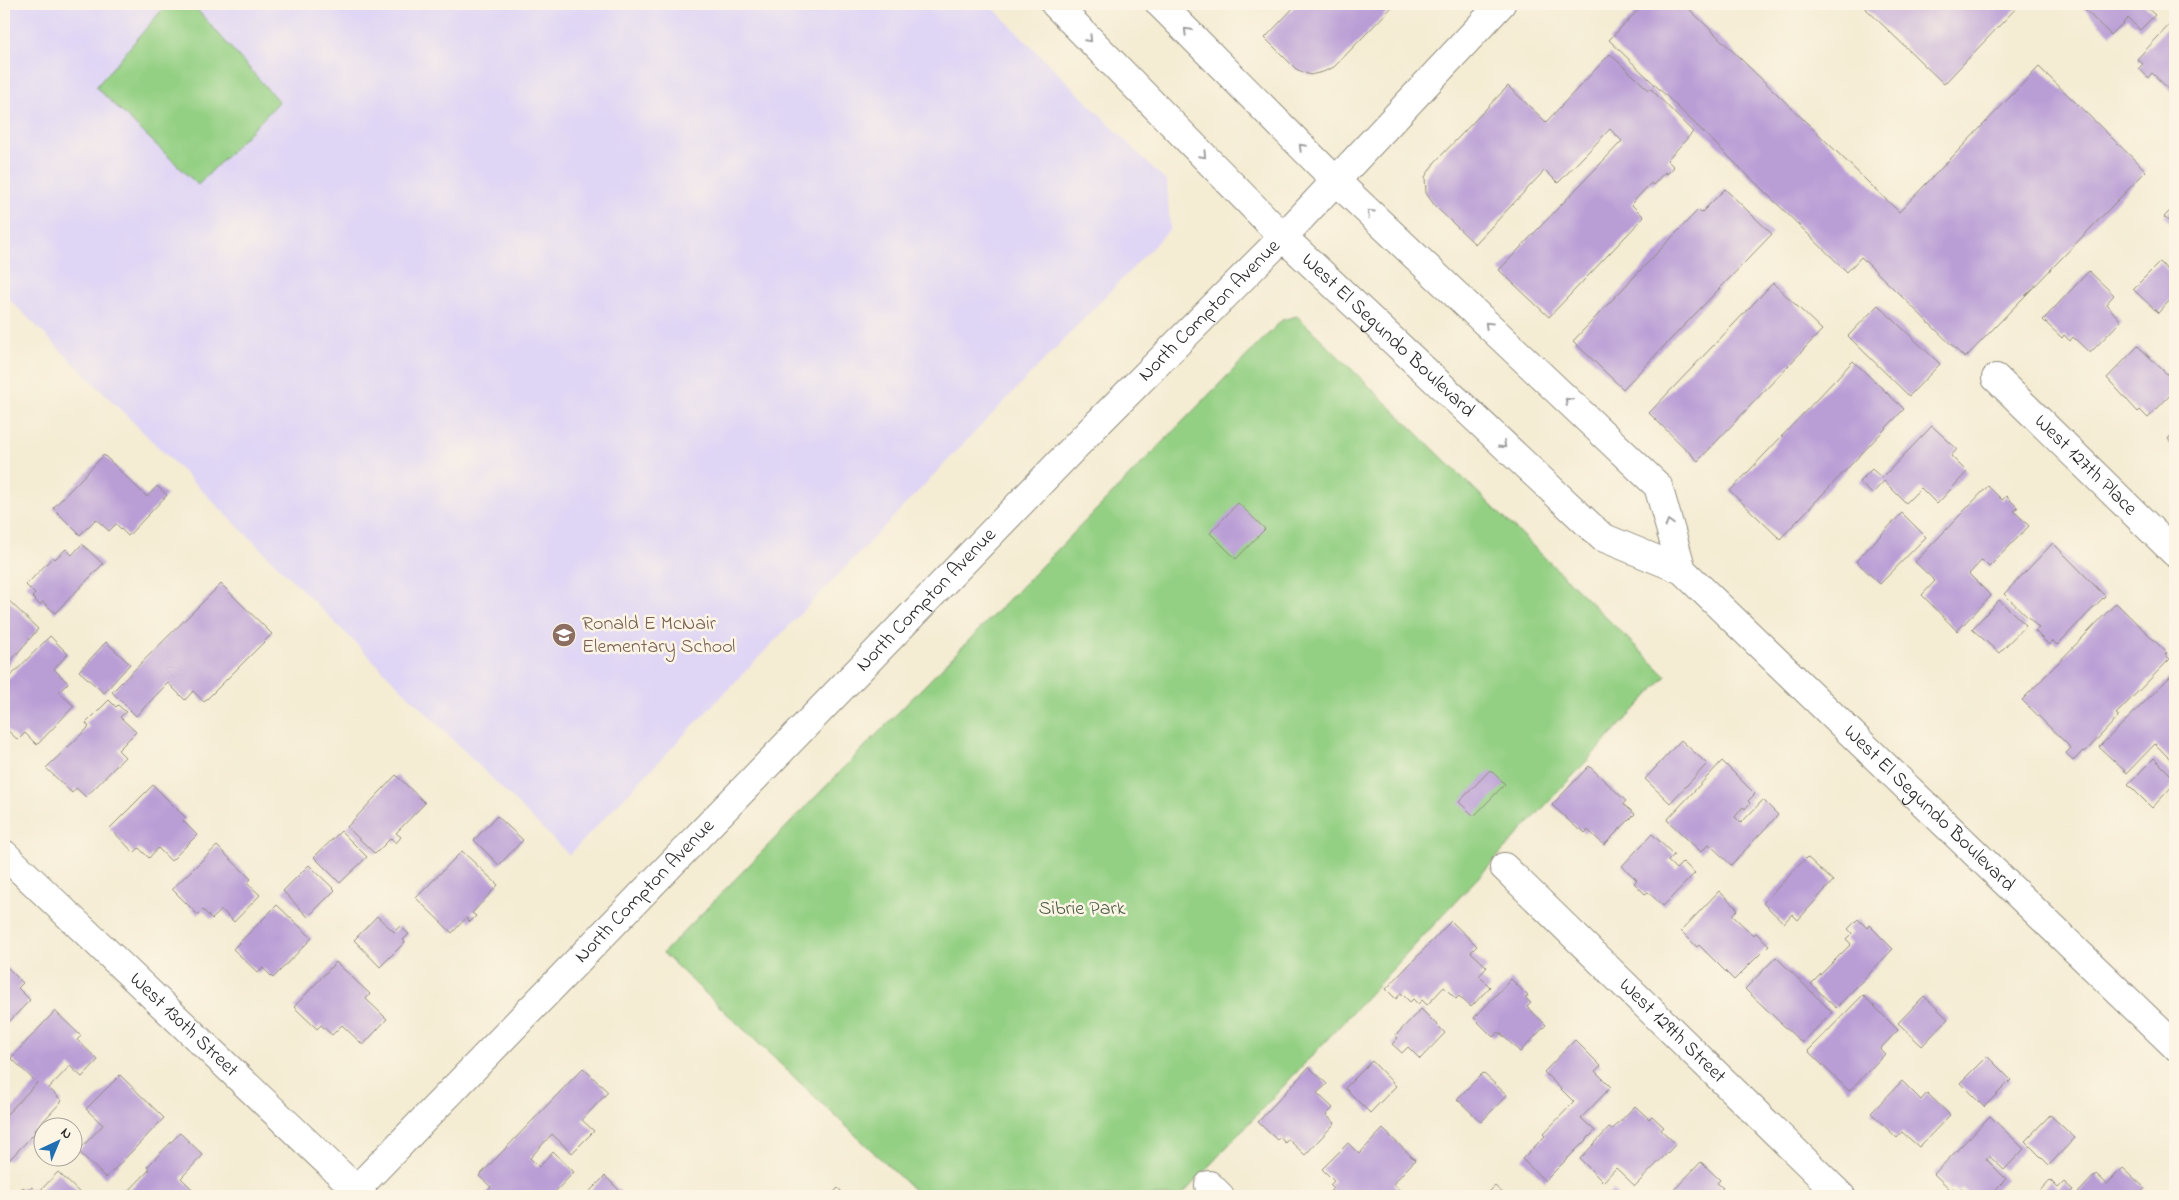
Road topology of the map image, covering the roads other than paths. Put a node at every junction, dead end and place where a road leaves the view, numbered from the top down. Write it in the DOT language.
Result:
graph roads {
  1 [pos="1055,4"];
  2 [pos="1160,4"];
  3 [pos="1501,4"];
  4 [pos="1336,181"];
  5 [pos="1283,237"];
  6 [pos="1996,378"];
  7 [pos="2175,553"];
  8 [pos="1682,570"];
  9 [pos="4,854"];
  10 [pos="1504,867"];
  11 [pos="2175,1046"];
  12 [pos="357,1194"];
  13 [pos="1841,1196"];
  1 -- 5 [label="main road, West El Segundo Boulevard, one-way"];
  4 -- 2 [label="main road, one-way"];
  3 -- 4 [label="main road, North Compton Avenue"];
  4 -- 5 [label="main road, North Compton Avenue"];
  8 -- 4 [label="main road, one-way"];
  5 -- 8 [label="main road, West El Segundo Boulevard, one-way"];
  5 -- 12 [label="main road, North Compton Avenue"];
  6 -- 7 [label="main road, West 127th Place"];
  8 -- 11 [label="main road, West El Segundo Boulevard"];
  9 -- 12 [label="main road, West 130th Street"];
  10 -- 13 [label="main road, West 129th Street"];
}
